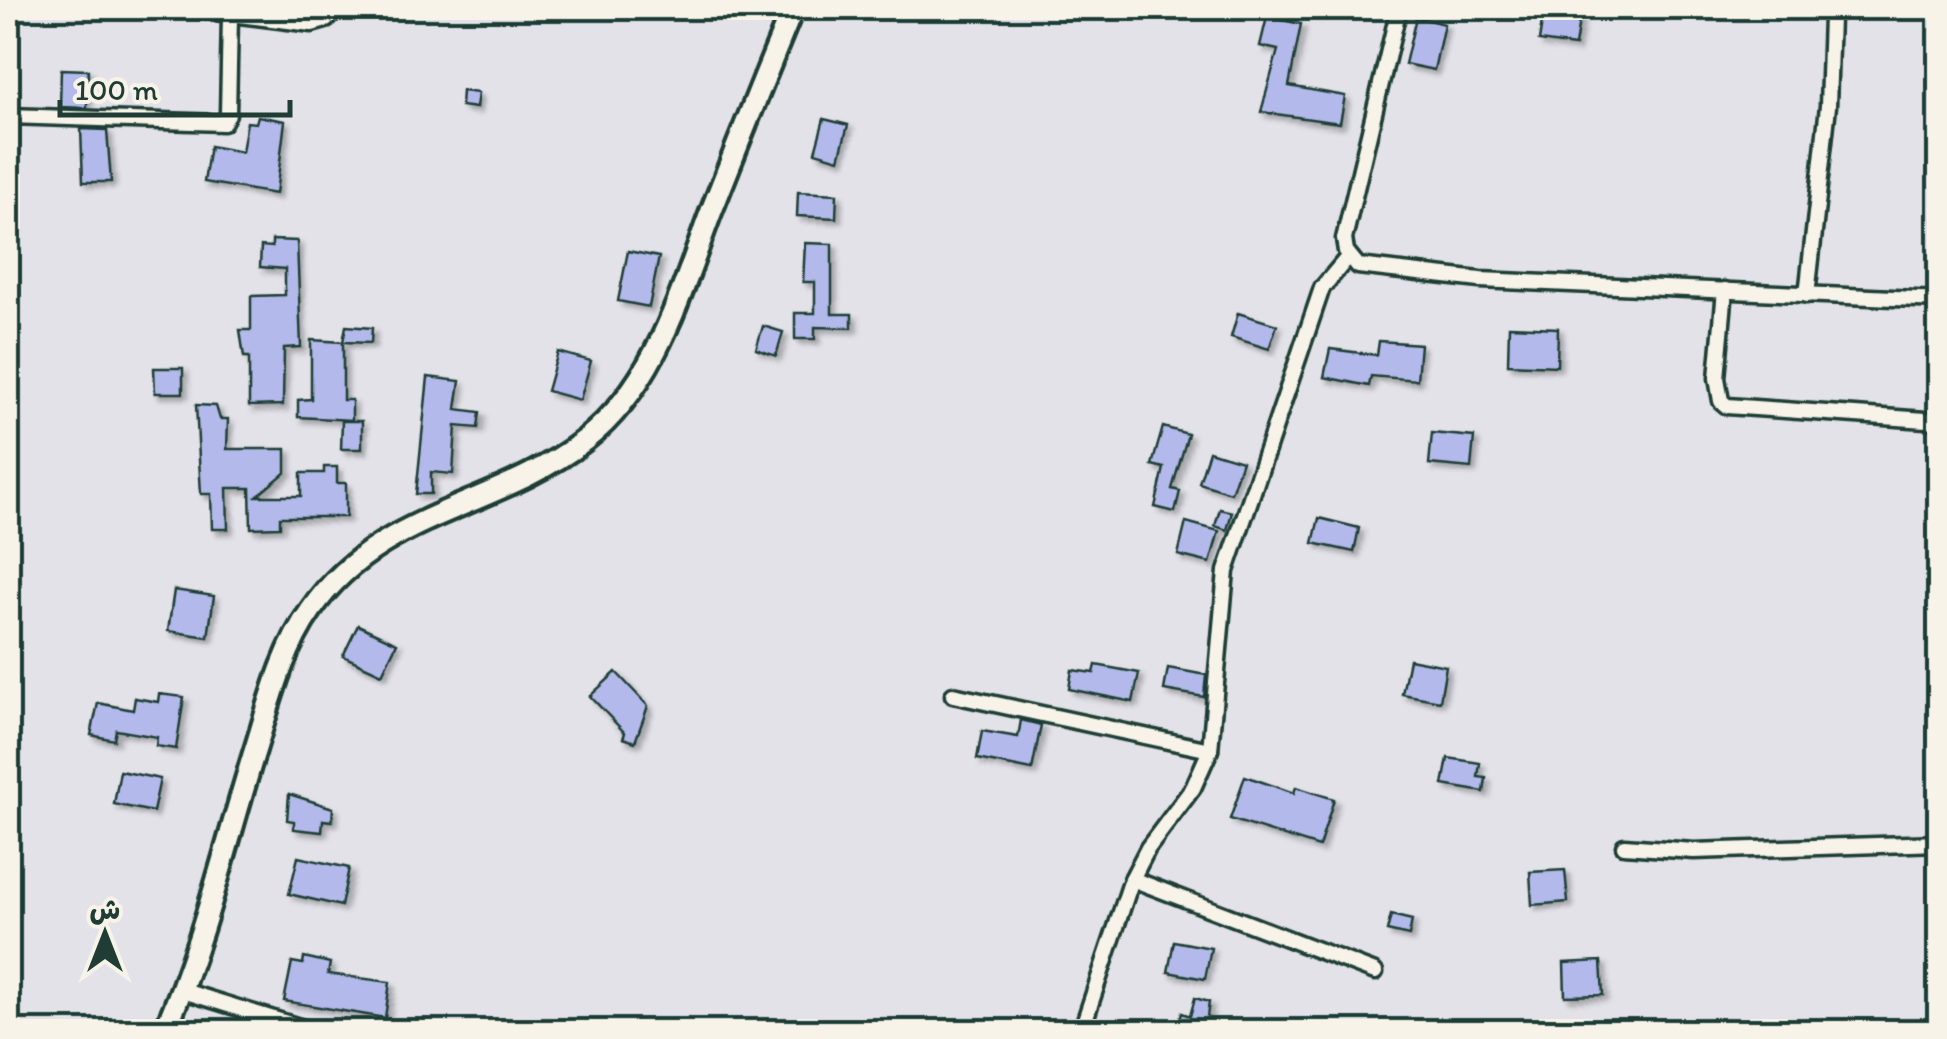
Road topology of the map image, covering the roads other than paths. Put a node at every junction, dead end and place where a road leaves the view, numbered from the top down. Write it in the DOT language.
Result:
graph roads {
  1 [pos="182,8"];
  2 [pos="338,8"];
  3 [pos="793,8"];
  4 [pos="1399,8"];
  5 [pos="1817,8"];
  6 [pos="230,16"];
  7 [pos="8,116"];
  8 [pos="1348,257"];
  9 [pos="1725,290"];
  10 [pos="1807,296"];
  11 [pos="1940,300"];
  12 [pos="1940,421"];
  13 [pos="953,695"];
  14 [pos="1210,750"];
  15 [pos="1940,844"];
  16 [pos="1624,846"];
  17 [pos="1132,879"];
  18 [pos="1375,972"];
  19 [pos="180,990"];
  20 [pos="164,1032"];
  21 [pos="316,1032"];
  22 [pos="1081,1032"];
  1 -- 6 [label="street"];
  2 -- 6 [label="street"];
  3 -- 19 [label="street"];
  4 -- 8 [label="street"];
  5 -- 10 [label="street"];
  6 -- 7 [label="street"];
  8 -- 9 [label="street"];
  8 -- 14 [label="street"];
  9 -- 10 [label="street"];
  9 -- 12 [label="street"];
  10 -- 11 [label="street"];
  13 -- 14 [label="street"];
  14 -- 17 [label="street"];
  15 -- 16 [label="street"];
  17 -- 18 [label="street"];
  17 -- 22 [label="street"];
  19 -- 20 [label="street"];
  19 -- 21 [label="street"];
}
